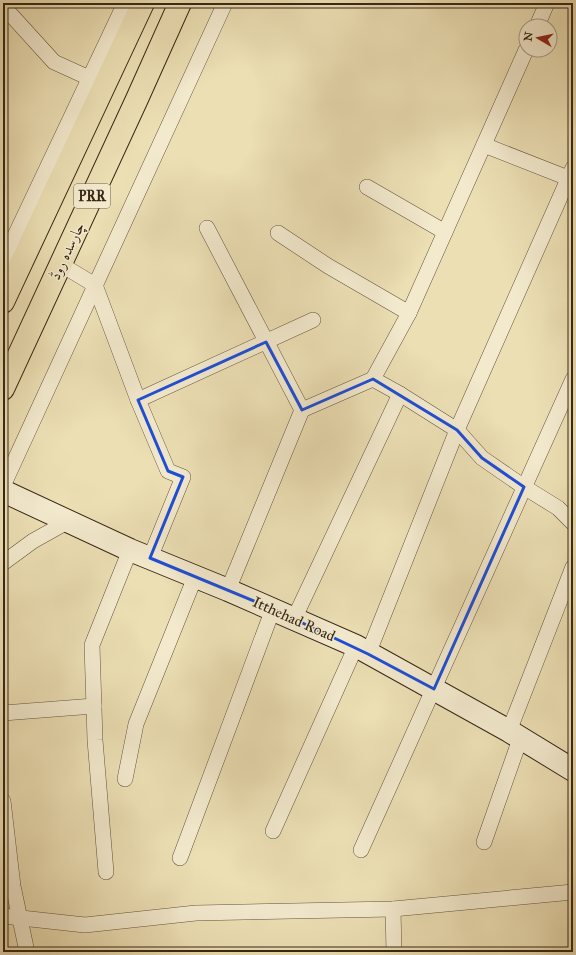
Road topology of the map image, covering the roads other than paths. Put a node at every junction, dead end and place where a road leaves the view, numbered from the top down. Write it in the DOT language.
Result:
graph roads {
  1 [pos="125,3"];
  2 [pos="143,3"];
  3 [pos="180,3"];
  4 [pos="225,3"];
  5 [pos="547,3"];
  6 [pos="3,6"];
  7 [pos="540,18"];
  8 [pos="522,58"];
  9 [pos="98,82"];
  10 [pos="484,145"];
  11 [pos="571,175"];
  12 [pos="367,187"];
  13 [pos="207,228"];
  14 [pos="445,232"];
  15 [pos="278,233"];
  16 [pos="3,260"];
  17 [pos="60,264"];
  18 [pos="95,285"];
  19 [pos="3,302"];
  20 [pos="409,313"];
  21 [pos="313,320"];
  22 [pos="266,342"];
  23 [pos="373,378"];
  24 [pos="573,379"];
  25 [pos="3,389"];
  26 [pos="400,394"];
  27 [pos="138,400"];
  28 [pos="302,410"];
  29 [pos="457,430"];
  30 [pos="3,486"];
  31 [pos="524,487"];
  32 [pos="3,491"];
  33 [pos="67,522"];
  34 [pos="573,523"];
  35 [pos="130,550"];
  36 [pos="150,558"];
  37 [pos="3,563"];
  38 [pos="573,567"];
  39 [pos="196,576"];
  40 [pos="228,590"];
  41 [pos="273,609"];
  42 [pos="294,619"];
  43 [pos="362,650"];
  44 [pos="434,689"];
  45 [pos="94,706"];
  46 [pos="3,713"];
  47 [pos="514,735"];
  48 [pos="573,768"];
  49 [pos="125,779"];
  50 [pos="3,801"];
  51 [pos="273,831"];
  52 [pos="484,842"];
  53 [pos="361,850"];
  54 [pos="180,858"];
  55 [pos="106,872"];
  56 [pos="573,892"];
  57 [pos="393,909"];
  58 [pos="3,916"];
  59 [pos="20,917"];
  60 [pos="27,952"];
  61 [pos="394,952"];
  1 -- 9 [label="street"];
  2 -- 9 [label="highway, PRR"];
  3 -- 17 [label="highway, چارسدہ روڈ / PRR"];
  4 -- 18 [label="street"];
  5 -- 7 [label="street"];
  6 -- 9 [label="street"];
  8 -- 10 [label="street"];
  9 -- 16 [label="street"];
  9 -- 19 [label="highway, PRR"];
  10 -- 11 [label="street"];
  10 -- 14 [label="street"];
  11 -- 29 [label="street"];
  12 -- 14 [label="street"];
  13 -- 22 [label="street"];
  14 -- 20 [label="street"];
  15 -- 20 [label="street"];
  17 -- 18 [label="street"];
  17 -- 25 [label="highway, چارسدہ روڈ / PRR"];
  18 -- 27 [label="street"];
  18 -- 30 [label="street"];
  20 -- 23 [label="street"];
  21 -- 22 [label="street"];
  22 -- 27 [label="street"];
  22 -- 28 [label="street"];
  23 -- 26 [label="street"];
  23 -- 28 [label="street"];
  24 -- 31 [label="street"];
  26 -- 29 [label="street"];
  26 -- 42 [label="street"];
  27 -- 36 [label="street"];
  28 -- 40 [label="street"];
  29 -- 31 [label="street"];
  29 -- 43 [label="street"];
  31 -- 34 [label="street"];
  31 -- 44 [label="street"];
  32 -- 33 [label="street, Itthehad Road"];
  33 -- 35 [label="street, Itthehad Road"];
  33 -- 37 [label="street"];
  35 -- 36 [label="street, Itthehad Road"];
  35 -- 45 [label="street"];
  36 -- 39 [label="street, Itthehad Road"];
  38 -- 47 [label="street"];
  39 -- 40 [label="street, Itthehad Road"];
  39 -- 49 [label="street"];
  40 -- 41 [label="street, Itthehad Road"];
  41 -- 42 [label="street, Itthehad Road"];
  41 -- 54 [label="street"];
  42 -- 43 [label="street, Itthehad Road"];
  43 -- 44 [label="street, Itthehad Road"];
  43 -- 51 [label="street"];
  44 -- 47 [label="street, Itthehad Road"];
  44 -- 53 [label="street"];
  45 -- 46 [label="street"];
  45 -- 55 [label="street"];
  47 -- 48 [label="street, Itthehad Road"];
  47 -- 52 [label="street"];
  50 -- 59 [label="street"];
  56 -- 57 [label="street"];
  57 -- 59 [label="street"];
  57 -- 61 [label="street"];
  58 -- 59 [label="street"];
  59 -- 60 [label="street"];
}
